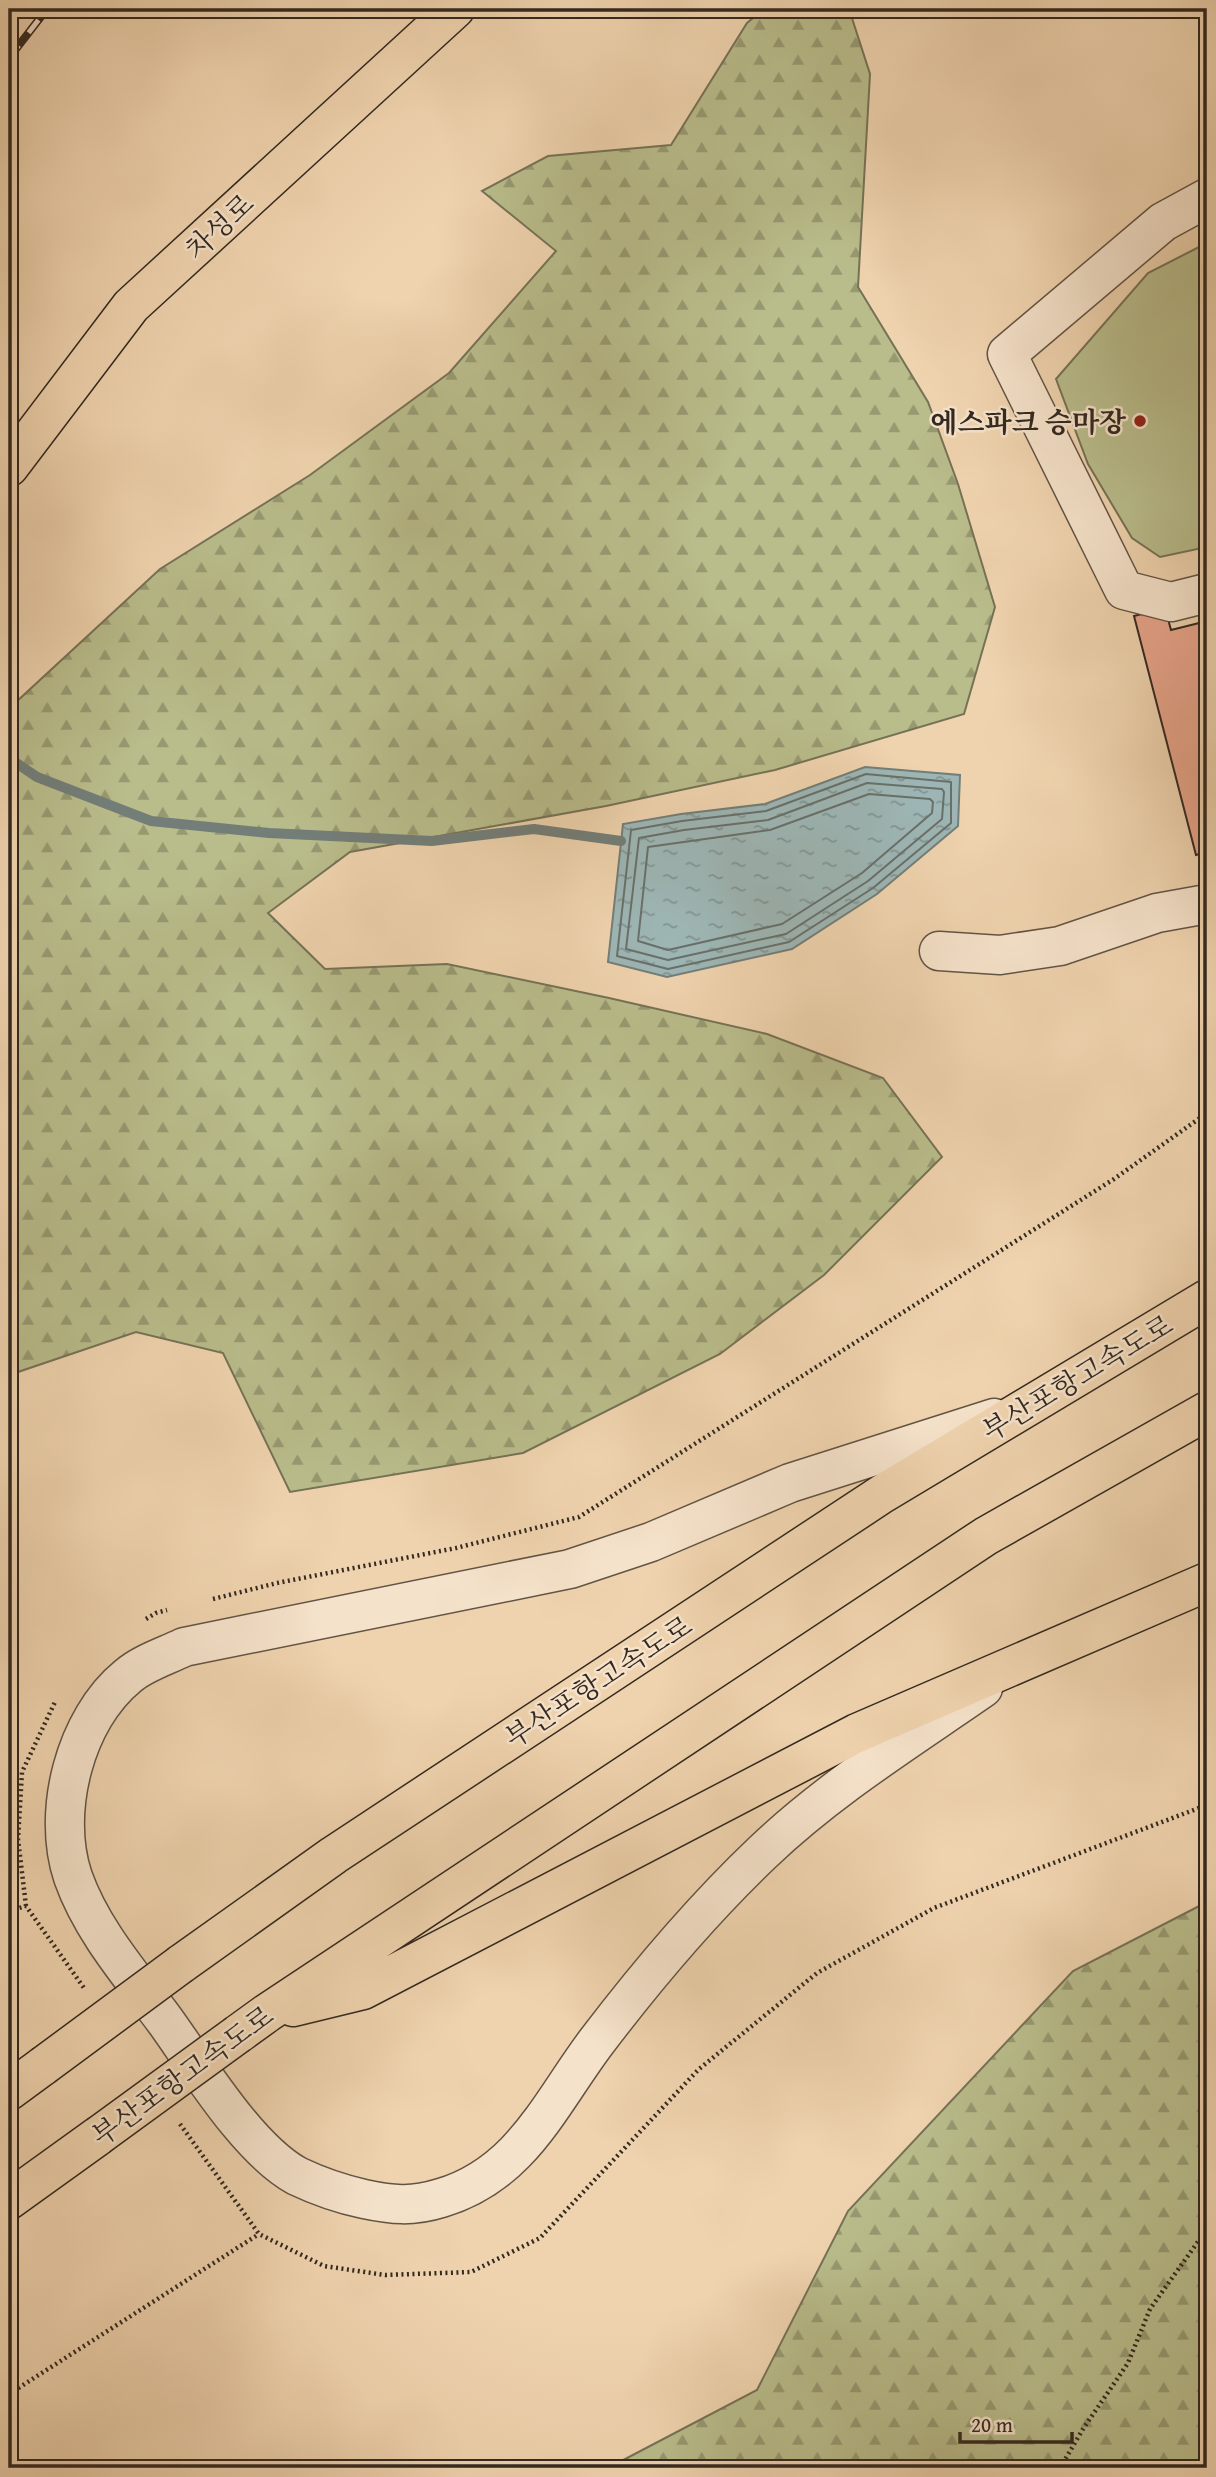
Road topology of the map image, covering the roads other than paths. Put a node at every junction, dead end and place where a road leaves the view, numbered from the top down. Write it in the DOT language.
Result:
graph roads {
  1 [pos="455,9"];
  2 [pos="1207,198"];
  3 [pos="9,467"];
  4 [pos="1207,593"];
  5 [pos="1207,904"];
  6 [pos="939,951"];
  7 [pos="1207,1299"];
  8 [pos="1027,1408"];
  9 [pos="1207,1411"];
  10 [pos="1207,1583"];
  11 [pos="1016,1665"];
  12 [pos="252,2024"];
  13 [pos="9,2091"];
  14 [pos="9,2200"];
  1 -- 3 [label="main road, 차성로"];
  2 -- 4 [label="lane"];
  5 -- 6 [label="lane"];
  7 -- 8 [label="main road, 부산포항고속도로"];
  8 -- 11 [label="lane"];
  8 -- 13 [label="main road, 부산포항고속도로, bridge"];
  9 -- 12 [label="main road, 부산포항고속도로"];
  10 -- 11 [label="main road"];
  11 -- 12 [label="main road"];
  12 -- 14 [label="main road, 부산포항고속도로, bridge"];
}
